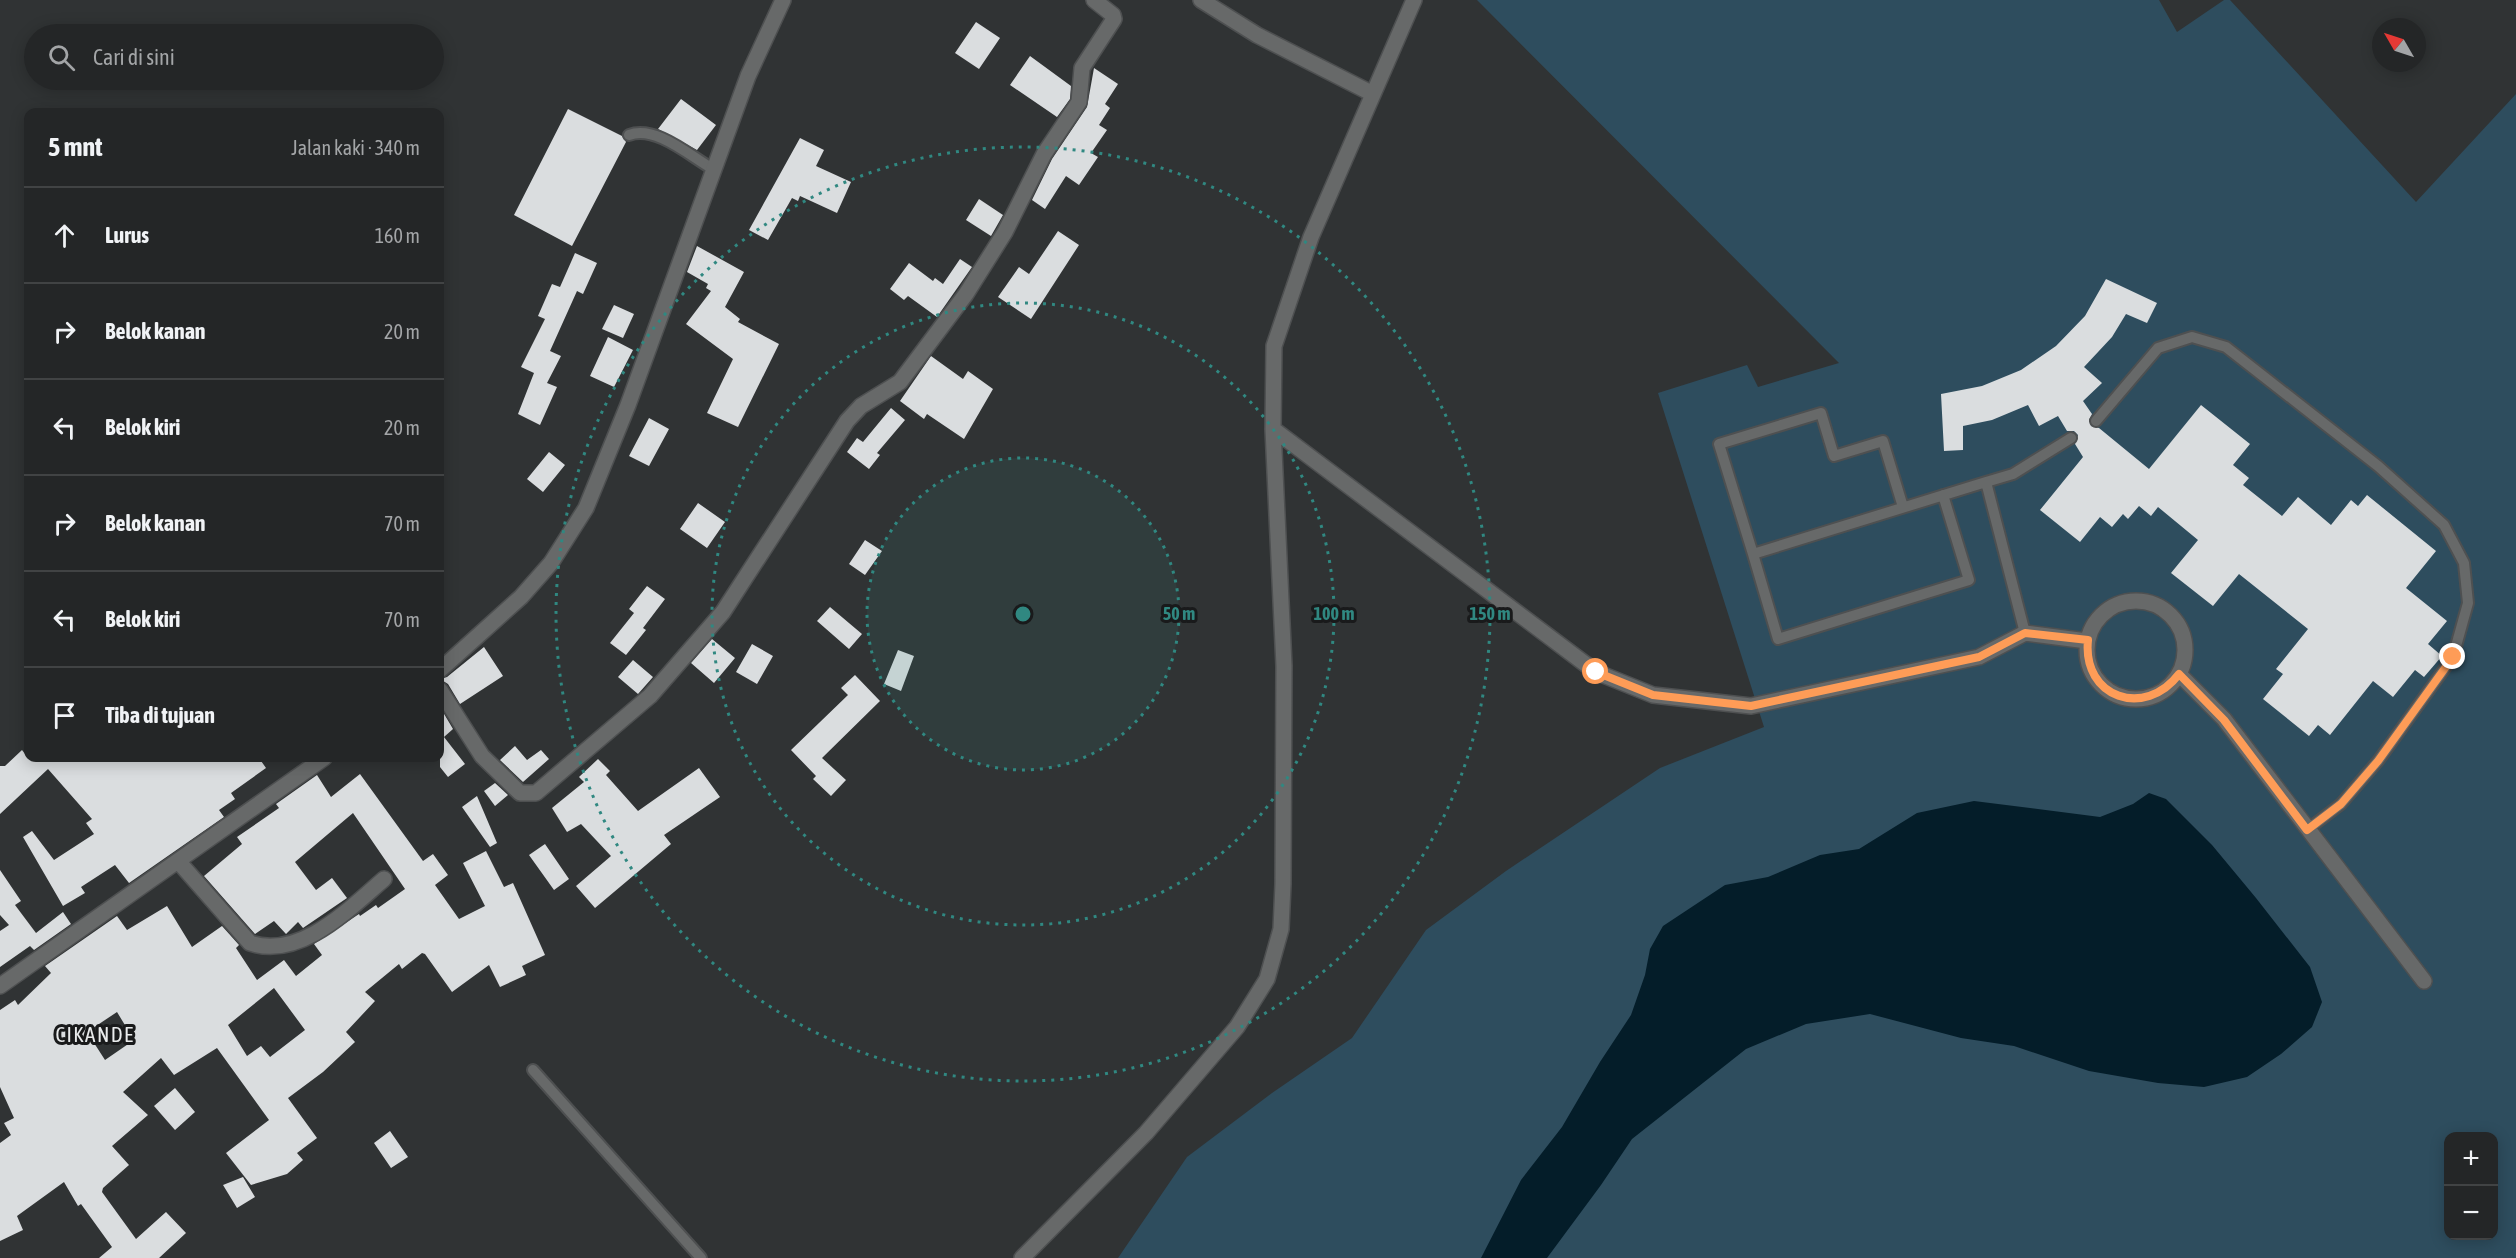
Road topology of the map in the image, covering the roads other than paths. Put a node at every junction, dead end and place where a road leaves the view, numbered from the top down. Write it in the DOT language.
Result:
graph roads {
  1 [pos="783,0"];
  2 [pos="1094,0"];
  3 [pos="1201,0"];
  4 [pos="1414,0"];
  5 [pos="1373,94"];
  6 [pos="629,135"];
  7 [pos="713,169"];
  8 [pos="2096,421"];
  9 [pos="1273,429"];
  10 [pos="2071,438"];
  11 [pos="1986,482"];
  12 [pos="1943,495"];
  13 [pos="1903,507"];
  14 [pos="1753,554"];
  15 [pos="2025,633"];
  16 [pos="2088,640"];
  17 [pos="444,666"];
  18 [pos="2179,674"];
  19 [pos="444,696"];
  20 [pos="318,762"];
  21 [pos="2307,830"];
  22 [pos="178,861"];
  23 [pos="384,879"];
  24 [pos="2424,981"];
  25 [pos="0,986"];
  26 [pos="533,1070"];
  27 [pos="701,1258"];
  28 [pos="1022,1258"];
  1 -- 7 [label="street"];
  2 -- 19 [label="street"];
  3 -- 5 [label="street"];
  4 -- 5 [label="street"];
  5 -- 9 [label="street"];
  6 -- 7 [label="lane"];
  7 -- 17 [label="street"];
  8 -- 21 [label="lane"];
  9 -- 15 [label="street"];
  9 -- 28 [label="street"];
  10 -- 11 [label="lane"];
  11 -- 12 [label="lane"];
  11 -- 15 [label="lane"];
  12 -- 13 [label="lane"];
  12 -- 14 [label="lane"];
  13 -- 14 [label="lane"];
  13 -- 14 [label="lane"];
  15 -- 16 [label="street"];
  16 -- 18 [label="street"];
  16 -- 18 [label="street"];
  18 -- 21 [label="street"];
  20 -- 22 [label="street"];
  21 -- 24 [label="street"];
  22 -- 23 [label="street"];
  22 -- 25 [label="street"];
  26 -- 27 [label="lane"];
}
